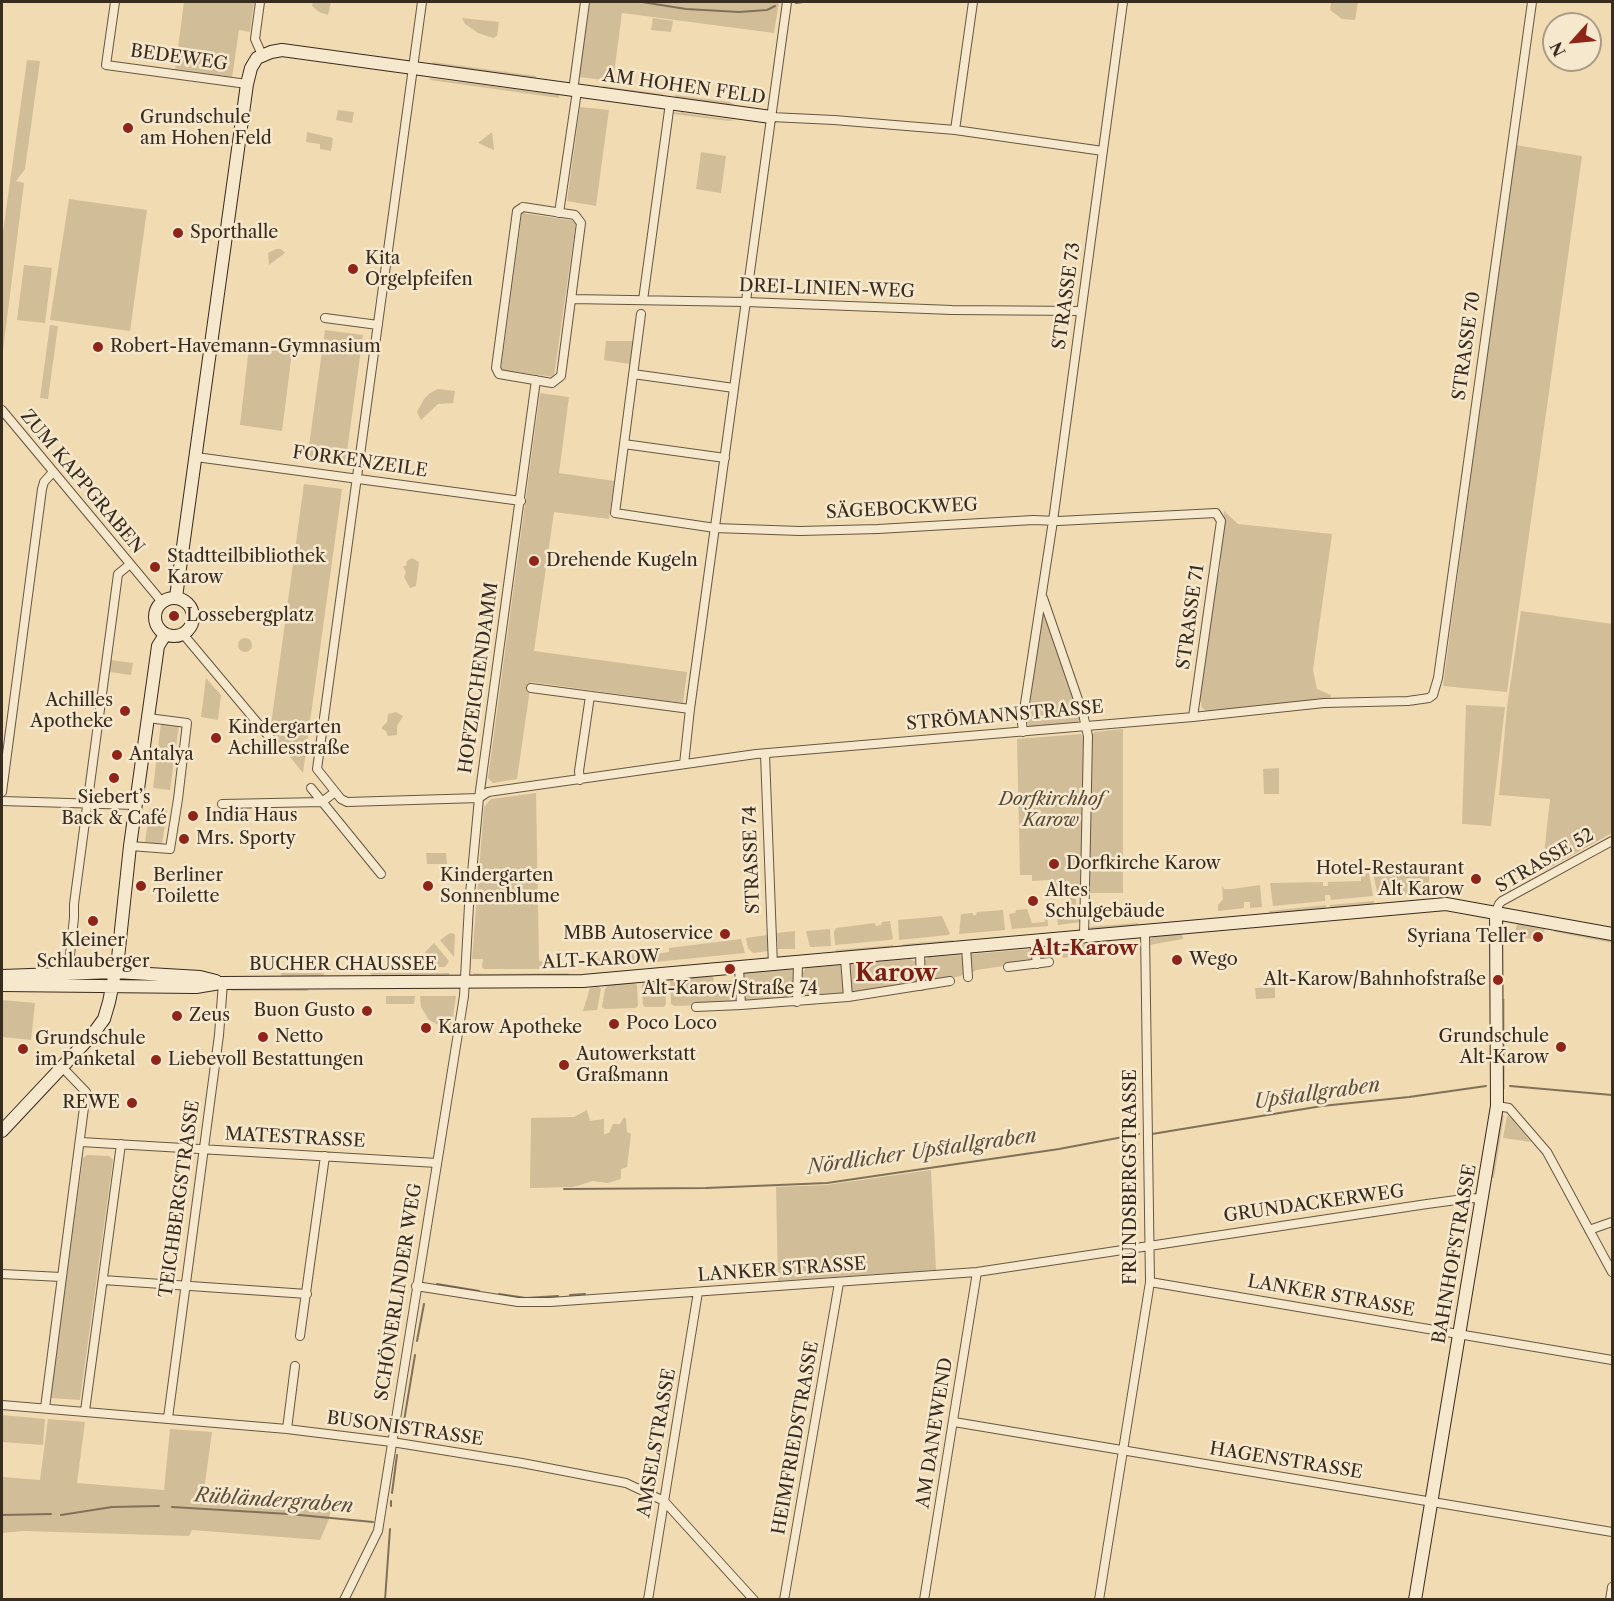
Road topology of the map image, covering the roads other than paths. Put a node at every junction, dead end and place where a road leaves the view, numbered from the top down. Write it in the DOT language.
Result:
graph roads {
  1 [pos="115,2"];
  2 [pos="260,2"];
  3 [pos="423,2"];
  4 [pos="585,2"];
  5 [pos="787,2"];
  6 [pos="973,2"];
  7 [pos="1123,2"];
  8 [pos="1532,2"];
  9 [pos="262,55"];
  10 [pos="413,68"];
  11 [pos="247,84"];
  12 [pos="575,91"];
  13 [pos="670,103"];
  14 [pos="771,117"];
  15 [pos="955,130"];
  16 [pos="1103,151"];
  17 [pos="559,213"];
  18 [pos="571,299"];
  19 [pos="643,300"];
  20 [pos="746,302"];
  21 [pos="1081,311"];
  22 [pos="641,314"];
  23 [pos="325,318"];
  24 [pos="378,325"];
  25 [pos="633,375"];
  26 [pos="536,380"];
  27 [pos="734,388"];
  28 [pos="2,410"];
  29 [pos="624,444"];
  30 [pos="196,457"];
  31 [pos="725,458"];
  32 [pos="53,472"];
  33 [pos="357,478"];
  34 [pos="521,501"];
  35 [pos="1053,521"];
  36 [pos="1221,521"];
  37 [pos="715,528"];
  38 [pos="129,565"];
  39 [pos="1042,595"];
  40 [pos="176,597"];
  41 [pos="162,602"];
  42 [pos="165,634"];
  43 [pos="183,634"];
  44 [pos="531,688"];
  45 [pos="1433,695"];
  46 [pos="590,696"];
  47 [pos="690,709"];
  48 [pos="1193,717"];
  49 [pos="148,718"];
  50 [pos="1086,726"];
  51 [pos="1023,732"];
  52 [pos="271,738"];
  53 [pos="765,754"];
  54 [pos="684,764"];
  55 [pos="579,780"];
  56 [pos="310,788"];
  57 [pos="2,792"];
  58 [pos="335,792"];
  59 [pos="479,798"];
  60 [pos="2,801"];
  61 [pos="322,802"];
  62 [pos="87,804"];
  63 [pos="222,804"];
  64 [pos="135,805"];
  65 [pos="1612,842"];
  66 [pos="130,846"];
  67 [pos="381,874"];
  68 [pos="1496,912"];
  69 [pos="1145,931"];
  70 [pos="1612,934"];
  71 [pos="1084,936"];
  72 [pos="1034,940"];
  73 [pos="966,947"];
  74 [pos="920,952"];
  75 [pos="70,956"];
  76 [pos="845,958"];
  77 [pos="1049,962"];
  78 [pos="798,963"];
  79 [pos="1037,964"];
  80 [pos="773,966"];
  81 [pos="1008,967"];
  82 [pos="739,968"];
  83 [pos="115,972"];
  84 [pos="2,976"];
  85 [pos="968,977"];
  86 [pos="950,981"];
  87 [pos="466,982"];
  88 [pos="222,983"];
  89 [pos="2,985"];
  90 [pos="112,986"];
  91 [pos="921,986"];
  92 [pos="848,997"];
  93 [pos="797,1002"];
  94 [pos="741,1005"];
  95 [pos="696,1007"];
  96 [pos="62,1066"];
  97 [pos="1497,1106"];
  98 [pos="2,1131"];
  99 [pos="81,1142"];
  100 [pos="121,1144"];
  101 [pos="204,1150"];
  102 [pos="325,1156"];
  103 [pos="437,1163"];
  104 [pos="1483,1199"];
  105 [pos="1612,1222"];
  106 [pos="1589,1230"];
  107 [pos="1149,1245"];
  108 [pos="977,1272"];
  109 [pos="1612,1272"];
  110 [pos="2,1274"];
  111 [pos="62,1277"];
  112 [pos="104,1280"];
  113 [pos="1150,1282"];
  114 [pos="838,1283"];
  115 [pos="185,1285"];
  116 [pos="416,1286"];
  117 [pos="698,1292"];
  118 [pos="307,1294"];
  119 [pos="1460,1334"];
  120 [pos="300,1336"];
  121 [pos="1612,1360"];
  122 [pos="295,1366"];
  123 [pos="2,1405"];
  124 [pos="45,1408"];
  125 [pos="85,1411"];
  126 [pos="168,1419"];
  127 [pos="954,1422"];
  128 [pos="287,1429"];
  129 [pos="392,1442"];
  130 [pos="1124,1451"];
  131 [pos="664,1501"];
  132 [pos="1432,1502"];
  133 [pos="1612,1532"];
  134 [pos="1612,1587"];
  135 [pos="344,1599"];
  136 [pos="648,1599"];
  137 [pos="754,1599"];
  138 [pos="784,1599"];
  139 [pos="924,1599"];
  140 [pos="1099,1599"];
  141 [pos="1415,1599"];
  142 [pos="1610,1599"];
  1 -- 11 [label="street, BEDEWEG"];
  2 -- 9 [label="street"];
  3 -- 10 [label="street"];
  4 -- 12 [label="street"];
  5 -- 14 [label="street"];
  6 -- 15 [label="street"];
  7 -- 16 [label="street, STRASSE 73"];
  8 -- 45 [label="street, STRASSE 70"];
  9 -- 10 [label="main road, AM HOHEN FELD"];
  9 -- 11 [label="main road"];
  10 -- 12 [label="main road, AM HOHEN FELD"];
  10 -- 24 [label="street"];
  11 -- 30 [label="main road"];
  12 -- 13 [label="main road, AM HOHEN FELD"];
  12 -- 17 [label="street"];
  13 -- 14 [label="main road, AM HOHEN FELD"];
  13 -- 19 [label="street"];
  14 -- 15 [label="street, AM HOHEN FELD"];
  14 -- 20 [label="street"];
  15 -- 16 [label="street, AM HOHEN FELD"];
  16 -- 21 [label="street, STRASSE 73"];
  17 -- 18 [label="street"];
  17 -- 26 [label="street"];
  18 -- 19 [label="street, DREI-LINIEN-WEG"];
  18 -- 26 [label="street"];
  19 -- 20 [label="street, DREI-LINIEN-WEG"];
  20 -- 21 [label="street, DREI-LINIEN-WEG"];
  20 -- 27 [label="street"];
  21 -- 35 [label="street, STRASSE 73"];
  22 -- 25 [label="street"];
  23 -- 24 [label="street"];
  24 -- 33 [label="street"];
  25 -- 27 [label="street"];
  25 -- 29 [label="street"];
  26 -- 34 [label="street, HOFZEICHENDAMM"];
  27 -- 31 [label="street"];
  28 -- 32 [label="street, ZUM KAPPGRABEN"];
  29 -- 31 [label="street"];
  29 -- 37 [label="street, SÄGEBOCKWEG"];
  30 -- 33 [label="street, FORKENZEILE"];
  30 -- 40 [label="main road"];
  31 -- 37 [label="street"];
  32 -- 38 [label="street, ZUM KAPPGRABEN"];
  32 -- 57 [label="street"];
  33 -- 34 [label="street, FORKENZEILE"];
  33 -- 58 [label="street"];
  34 -- 59 [label="street, HOFZEICHENDAMM"];
  35 -- 36 [label="street, SÄGEBOCKWEG"];
  35 -- 37 [label="street, SÄGEBOCKWEG"];
  35 -- 39 [label="street, STRASSE 73"];
  36 -- 48 [label="street, STRASSE 71"];
  37 -- 47 [label="street"];
  38 -- 41 [label="street, ZUM KAPPGRABEN"];
  38 -- 62 [label="street"];
  39 -- 50 [label="street, STRASSE 73"];
  39 -- 51 [label="street, STRASSE 73"];
  40 -- 41 [label="main road"];
  40 -- 43 [label="main road"];
  41 -- 42 [label="main road"];
  42 -- 43 [label="main road"];
  42 -- 49 [label="main road"];
  43 -- 52 [label="street"];
  44 -- 46 [label="street"];
  45 -- 48 [label="street, STRÖMANNSTRASSE"];
  46 -- 47 [label="street"];
  46 -- 55 [label="street"];
  47 -- 54 [label="street"];
  48 -- 50 [label="street, STRÖMANNSTRASSE"];
  49 -- 64 [label="main road"];
  49 -- 66 [label="street"];
  50 -- 51 [label="street, STRÖMANNSTRASSE"];
  50 -- 71 [label="street, STRASSE 73"];
  51 -- 53 [label="street, STRÖMANNSTRASSE"];
  53 -- 54 [label="street, STRÖMANNSTRASSE"];
  53 -- 80 [label="street, STRASSE 74"];
  54 -- 55 [label="street, STRÖMANNSTRASSE"];
  55 -- 59 [label="street, STRÖMANNSTRASSE"];
  56 -- 61 [label="street"];
  58 -- 59 [label="street, STRÖMANNSTRASSE"];
  58 -- 61 [label="street"];
  59 -- 87 [label="street, HOFZEICHENDAMM"];
  60 -- 62 [label="street"];
  61 -- 63 [label="street"];
  61 -- 67 [label="street"];
  62 -- 64 [label="street"];
  62 -- 75 [label="street"];
  64 -- 66 [label="main road"];
  65 -- 68 [label="street, STRASSE 52"];
  66 -- 83 [label="main road"];
  68 -- 69 [label="main road, ALT-KAROW"];
  68 -- 70 [label="main road, ALT-KAROW"];
  68 -- 97 [label="main road, BAHNHOFSTRASSE"];
  69 -- 71 [label="main road, ALT-KAROW"];
  69 -- 107 [label="street, FRUNDSBERGSTRASSE"];
  71 -- 72 [label="main road, ALT-KAROW"];
  72 -- 73 [label="main road, ALT-KAROW"];
  72 -- 79 [label="street"];
  73 -- 74 [label="main road, ALT-KAROW"];
  73 -- 85 [label="street"];
  74 -- 76 [label="main road, ALT-KAROW"];
  74 -- 91 [label="street"];
  76 -- 78 [label="main road, ALT-KAROW"];
  76 -- 92 [label="street"];
  77 -- 79 [label="street"];
  78 -- 80 [label="main road, ALT-KAROW"];
  78 -- 93 [label="street"];
  79 -- 81 [label="street"];
  80 -- 82 [label="main road, ALT-KAROW"];
  82 -- 87 [label="main road, ALT-KAROW"];
  82 -- 94 [label="street"];
  83 -- 84 [label="main road, BUCHER CHAUSSEE"];
  83 -- 88 [label="main road, BUCHER CHAUSSEE"];
  83 -- 90 [label="main road"];
  86 -- 91 [label="street"];
  87 -- 88 [label="main road, BUCHER CHAUSSEE"];
  87 -- 103 [label="street, SCHÖNERLINDER WEG"];
  88 -- 90 [label="main road, BUCHER CHAUSSEE"];
  88 -- 101 [label="street, TEICHBERGSTRASSE"];
  89 -- 90 [label="main road, BUCHER CHAUSSEE"];
  90 -- 96 [label="main road"];
  91 -- 92 [label="street"];
  92 -- 93 [label="street"];
  93 -- 94 [label="street"];
  94 -- 95 [label="street"];
  96 -- 98 [label="main road"];
  96 -- 99 [label="street"];
  97 -- 104 [label="main road, BAHNHOFSTRASSE"];
  97 -- 106 [label="street"];
  99 -- 100 [label="street, MATESTRASSE"];
  99 -- 111 [label="street"];
  100 -- 101 [label="street, MATESTRASSE"];
  100 -- 112 [label="street"];
  101 -- 102 [label="street, MATESTRASSE"];
  101 -- 115 [label="street, TEICHBERGSTRASSE"];
  102 -- 103 [label="street, MATESTRASSE"];
  102 -- 118 [label="street"];
  103 -- 116 [label="street, SCHÖNERLINDER WEG"];
  104 -- 107 [label="street, GRUNDACKERWEG"];
  104 -- 119 [label="main road, BAHNHOFSTRASSE"];
  105 -- 106 [label="street"];
  106 -- 109 [label="street"];
  107 -- 108 [label="street, LANKER STRASSE"];
  107 -- 113 [label="street, FRUNDSBERGSTRASSE"];
  108 -- 114 [label="street, LANKER STRASSE"];
  108 -- 127 [label="street, AM DANEWEND"];
  110 -- 111 [label="street"];
  111 -- 124 [label="street"];
  112 -- 115 [label="street"];
  112 -- 125 [label="street"];
  113 -- 119 [label="street, LANKER STRASSE"];
  113 -- 130 [label="street, FRUNDSBERGSTRASSE"];
  114 -- 117 [label="street, LANKER STRASSE"];
  114 -- 138 [label="street, HEIMFRIEDSTRASSE"];
  115 -- 118 [label="street"];
  115 -- 126 [label="street, TEICHBERGSTRASSE"];
  116 -- 117 [label="street, LANKER STRASSE"];
  116 -- 129 [label="street, SCHÖNERLINDER WEG"];
  117 -- 131 [label="street, AMSELSTRASSE"];
  118 -- 120 [label="street"];
  119 -- 121 [label="street, LANKER STRASSE"];
  119 -- 132 [label="main road, BAHNHOFSTRASSE"];
  122 -- 128 [label="street"];
  123 -- 124 [label="street, BUSONISTRASSE"];
  124 -- 125 [label="street, BUSONISTRASSE"];
  125 -- 126 [label="street, BUSONISTRASSE"];
  126 -- 128 [label="street, BUSONISTRASSE"];
  127 -- 130 [label="street, HAGENSTRASSE"];
  127 -- 139 [label="street, AM DANEWEND"];
  128 -- 129 [label="street, BUSONISTRASSE"];
  129 -- 131 [label="street, BUSONISTRASSE"];
  129 -- 135 [label="street, SCHÖNERLINDER WEG"];
  130 -- 132 [label="street, HAGENSTRASSE"];
  130 -- 140 [label="street, FRUNDSBERGSTRASSE"];
  131 -- 136 [label="street, AMSELSTRASSE"];
  131 -- 137 [label="street, BUSONISTRASSE"];
  132 -- 133 [label="street, HAGENSTRASSE"];
  132 -- 141 [label="main road, BAHNHOFSTRASSE"];
  134 -- 142 [label="street"];
}
